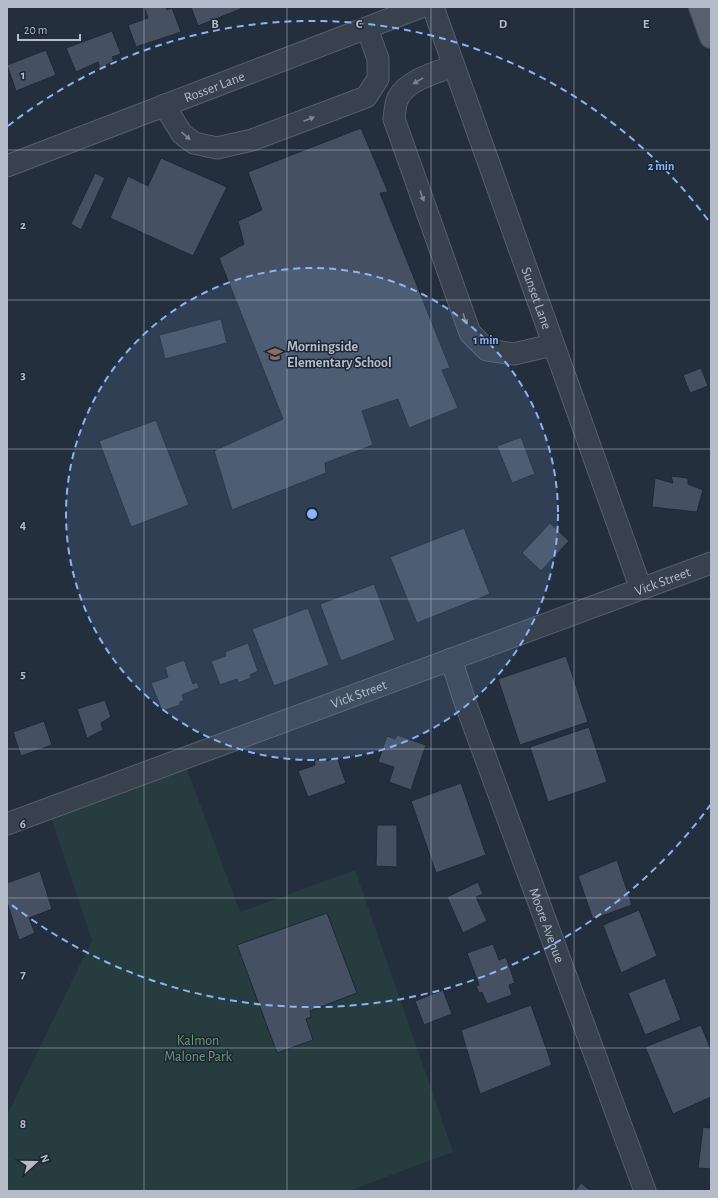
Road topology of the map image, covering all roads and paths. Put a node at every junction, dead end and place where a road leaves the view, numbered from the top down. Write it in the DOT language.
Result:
graph roads {
  1 [pos="421,7"];
  2 [pos="433,7"];
  3 [pos="700,7"];
  4 [pos="367,28"];
  5 [pos="711,37"];
  6 [pos="454,66"];
  7 [pos="164,105"];
  8 [pos="7,166"];
  9 [pos="552,345"];
  10 [pos="711,564"];
  11 [pos="641,589"];
  12 [pos="451,659"];
  13 [pos="7,824"];
  14 [pos="645,1191"];
  1 -- 4 [label="street, Rosser Lane"];
  2 -- 6 [label="street, Sunset Lane"];
  3 -- 5 [label="main road"];
  4 -- 7 [label="street, Rosser Lane"];
  7 -- 4 [label="street, one-way"];
  6 -- 9 [label="street, Sunset Lane"];
  6 -- 9 [label="street, one-way"];
  7 -- 8 [label="street, Rosser Lane"];
  9 -- 11 [label="street, Sunset Lane"];
  10 -- 11 [label="street, Vick Street"];
  11 -- 12 [label="street, Vick Street"];
  12 -- 13 [label="street, Vick Street"];
  12 -- 14 [label="street, Moore Avenue"];
}
